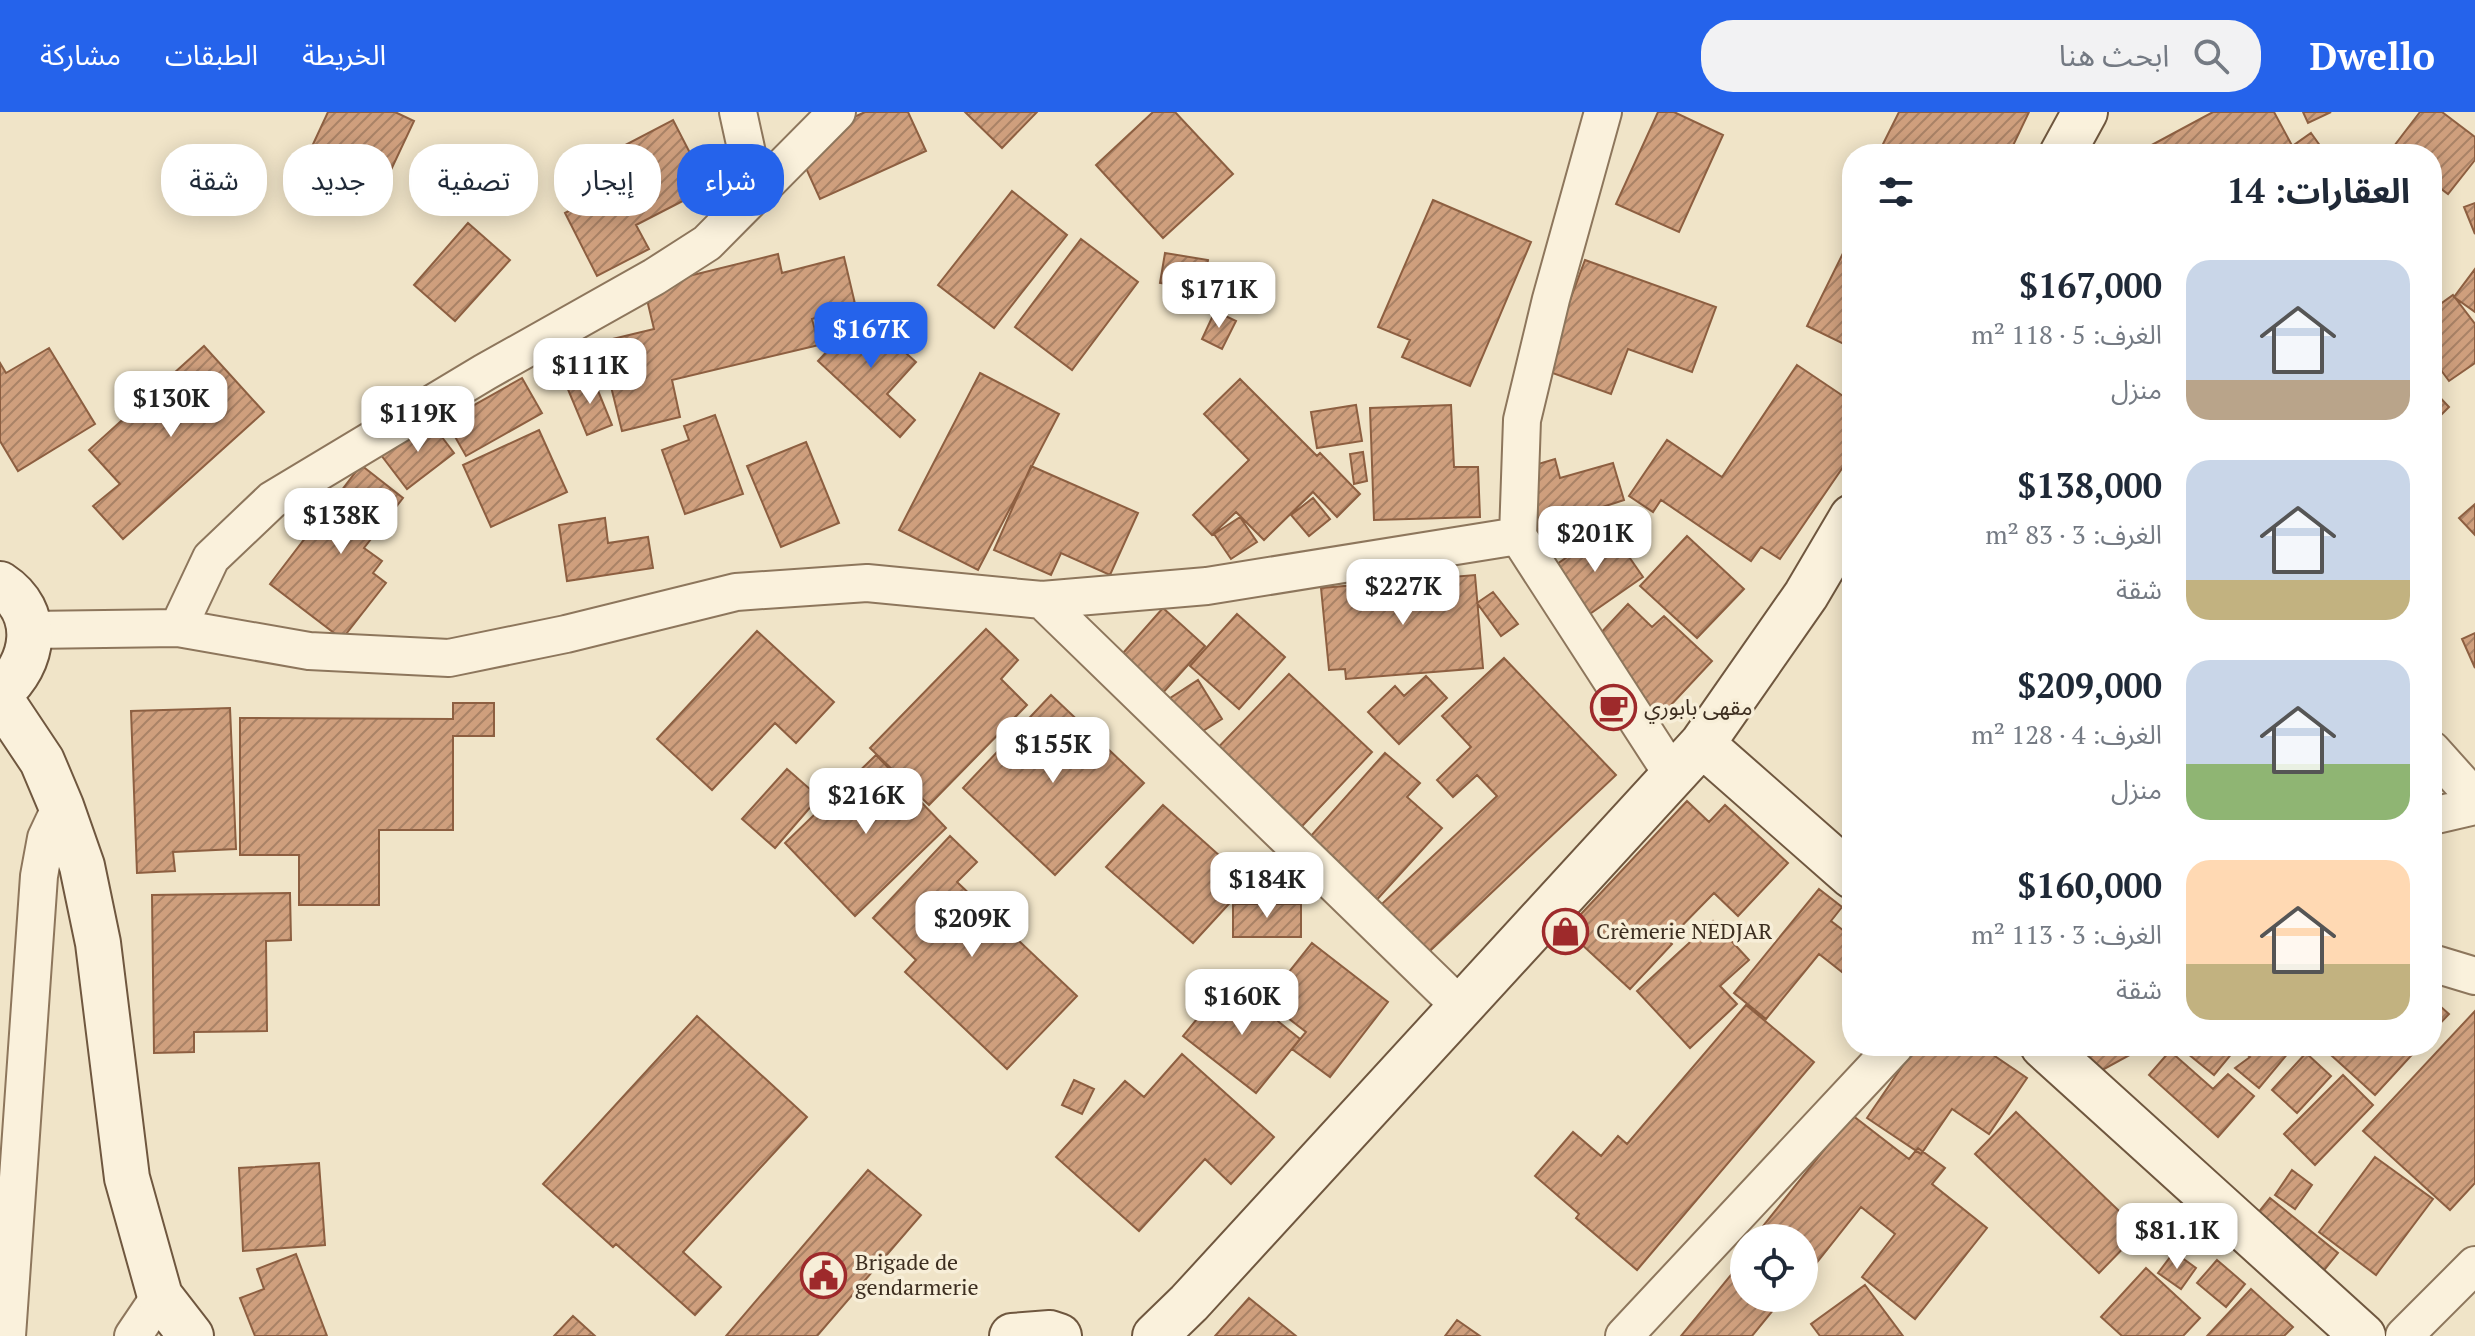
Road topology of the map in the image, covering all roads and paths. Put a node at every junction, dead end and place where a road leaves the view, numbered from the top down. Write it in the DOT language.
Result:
graph roads {
  1 [pos="738,112"];
  2 [pos="837,112"];
  3 [pos="1603,112"];
  4 [pos="2085,112"];
  5 [pos="745,144"];
  6 [pos="2067,144"];
  7 [pos="784,166"];
  8 [pos="734,216"];
  9 [pos="1842,534"];
  10 [pos="1518,536"];
  11 [pos="0,584"];
  12 [pos="1042,600"];
  13 [pos="178,628"];
  14 [pos="30,630"];
  15 [pos="0,695"];
  16 [pos="1687,759"];
  17 [pos="2442,761"];
  18 [pos="2475,798"];
  19 [pos="61,806"];
  20 [pos="2475,806"];
  21 [pos="2442,814"];
  22 [pos="1842,869"];
  23 [pos="2442,966"];
  24 [pos="2475,976"];
  25 [pos="1461,1007"];
  26 [pos="1886,1056"];
  27 [pos="2054,1056"];
  28 [pos="2475,1265"];
  29 [pos="160,1296"];
  30 [pos="7,1336"];
  31 [pos="133,1336"];
  32 [pos="191,1336"];
  33 [pos="1012,1336"];
  34 [pos="1059,1336"];
  35 [pos="1155,1336"];
  36 [pos="1624,1336"];
  37 [pos="2363,1336"];
  38 [pos="2404,1336"];
  1 -- 5 [label="street"];
  2 -- 7 [label="street"];
  3 -- 10 [label="street"];
  4 -- 6 [label="main road"];
  8 -- 13 [label="street"];
  9 -- 16 [label="main road"];
  10 -- 12 [label="street"];
  10 -- 16 [label="street"];
  11 -- 14 [label="main road"];
  12 -- 13 [label="street"];
  12 -- 25 [label="street"];
  13 -- 14 [label="street"];
  14 -- 15 [label="main road"];
  15 -- 19 [label="main road"];
  16 -- 22 [label="main road"];
  16 -- 25 [label="main road"];
  17 -- 18 [label="street"];
  19 -- 29 [label="main road"];
  19 -- 30 [label="street"];
  20 -- 21 [label="street"];
  23 -- 24 [label="street"];
  25 -- 35 [label="main road"];
  26 -- 36 [label="street"];
  27 -- 37 [label="main road"];
  28 -- 38 [label="street"];
  29 -- 31 [label="street"];
  29 -- 32 [label="main road"];
  33 -- 34 [label="main road"];
}
